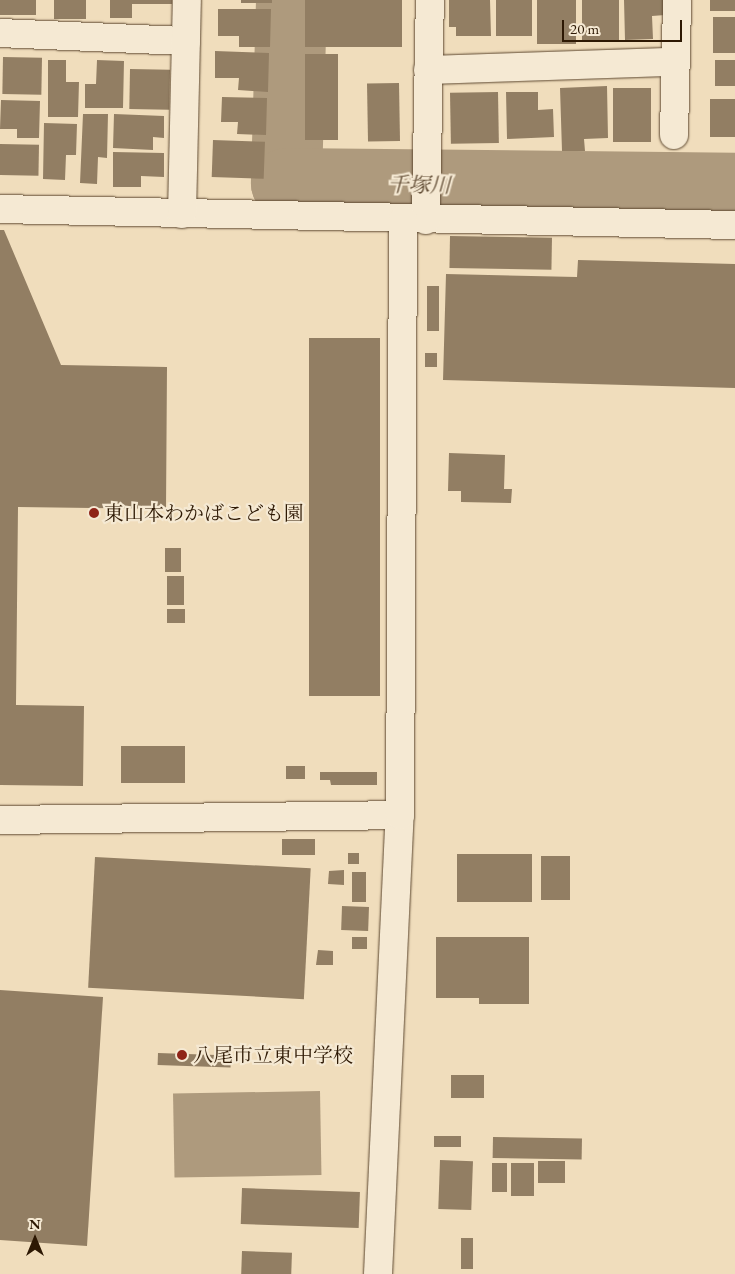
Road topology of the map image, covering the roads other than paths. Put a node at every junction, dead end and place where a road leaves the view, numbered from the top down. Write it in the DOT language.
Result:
graph roads {
  1 [pos="187,0"];
  2 [pos="430,0"];
  3 [pos="677,0"];
  4 [pos="0,33"];
  5 [pos="186,40"];
  6 [pos="675,62"];
  7 [pos="428,70"];
  8 [pos="674,136"];
  9 [pos="421,202"];
  10 [pos="0,209"];
  11 [pos="182,214"];
  12 [pos="735,225"];
  13 [pos="400,815"];
  14 [pos="0,820"];
  15 [pos="378,1274"];
  1 -- 5 [label="street"];
  2 -- 7 [label="street"];
  3 -- 6 [label="street"];
  4 -- 5 [label="street"];
  5 -- 11 [label="street"];
  6 -- 7 [label="street"];
  6 -- 8 [label="street"];
  7 -- 9 [label="street"];
  9 -- 11 [label="street"];
  9 -- 12 [label="street"];
  9 -- 13 [label="street"];
  10 -- 11 [label="street"];
  13 -- 14 [label="street"];
  13 -- 15 [label="street"];
}
